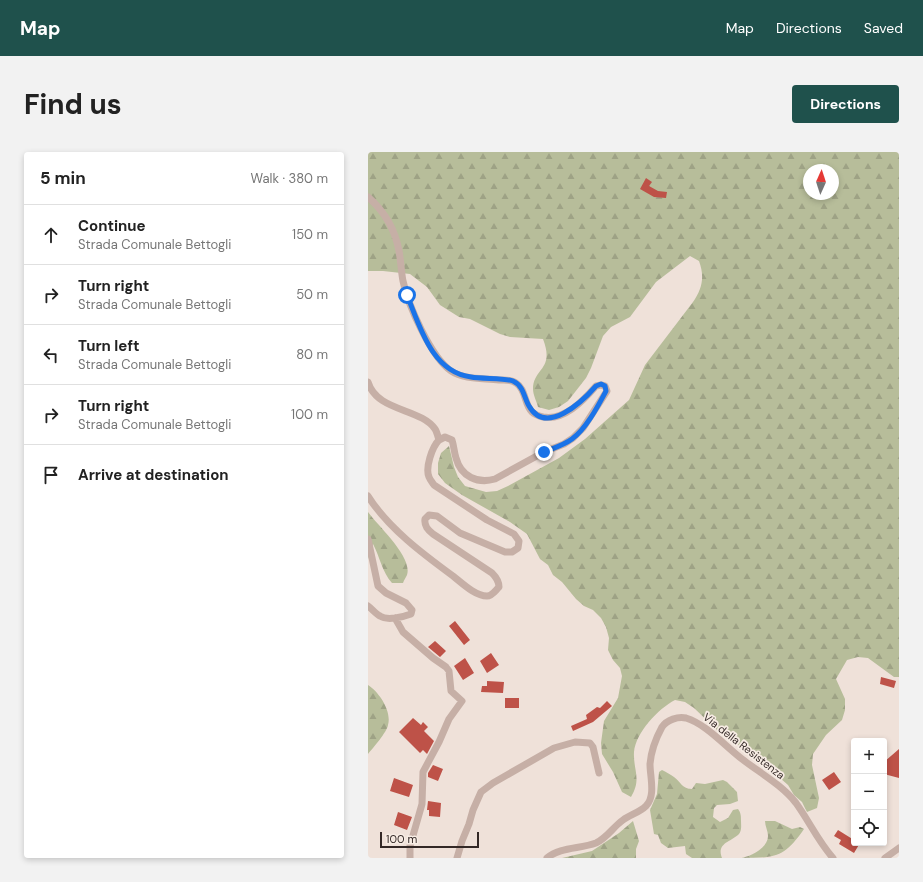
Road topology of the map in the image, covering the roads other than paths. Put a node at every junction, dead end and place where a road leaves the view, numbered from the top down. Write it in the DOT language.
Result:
graph roads {
  1 [pos="368,197"];
  2 [pos="368,382"];
  3 [pos="439,440"];
  4 [pos="368,496"];
  5 [pos="368,538"];
  6 [pos="368,606"];
  7 [pos="395,618"];
  8 [pos="600,773"];
  9 [pos="899,848"];
  10 [pos="410,858"];
  11 [pos="457,858"];
  12 [pos="547,858"];
  13 [pos="833,858"];
  14 [pos="885,858"];
  1 -- 3 [label="street"];
  2 -- 3 [label="street"];
  3 -- 4 [label="street"];
  5 -- 7 [label="street"];
  6 -- 7 [label="street"];
  7 -- 10 [label="street"];
  8 -- 11 [label="street"];
  9 -- 14 [label="street"];
  12 -- 13 [label="street, Via della Resistenza"];
}
